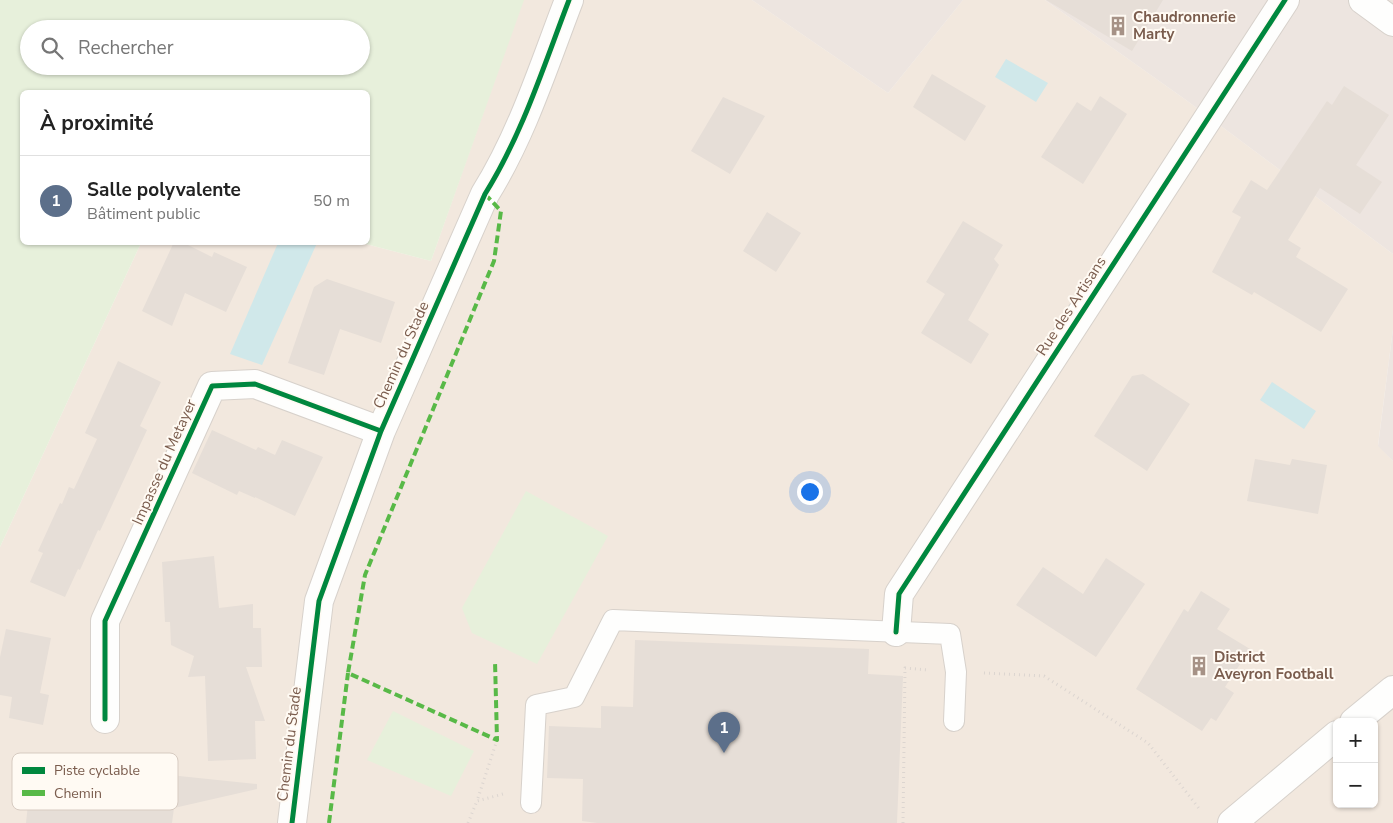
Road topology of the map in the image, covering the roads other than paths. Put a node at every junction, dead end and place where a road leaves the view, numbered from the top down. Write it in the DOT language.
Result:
graph roads {
  1 [pos="569,0"];
  2 [pos="1286,0"];
  3 [pos="1363,0"];
  4 [pos="1393,22"];
  5 [pos="381,431"];
  6 [pos="896,632"];
  7 [pos="1393,690"];
  8 [pos="1359,718"];
  9 [pos="105,719"];
  10 [pos="954,720"];
  11 [pos="1333,738"];
  12 [pos="531,795"];
  13 [pos="292,823"];
  14 [pos="1232,823"];
  1 -- 5 [label="street, Chemin du Stade"];
  2 -- 6 [label="street, Rue des Artisans"];
  3 -- 4 [label="street"];
  5 -- 9 [label="street, Impasse du Metayer"];
  5 -- 13 [label="street, Chemin du Stade"];
  6 -- 10 [label="lane"];
  6 -- 12 [label="lane"];
  7 -- 8 [label="street"];
  11 -- 14 [label="street"];
}
